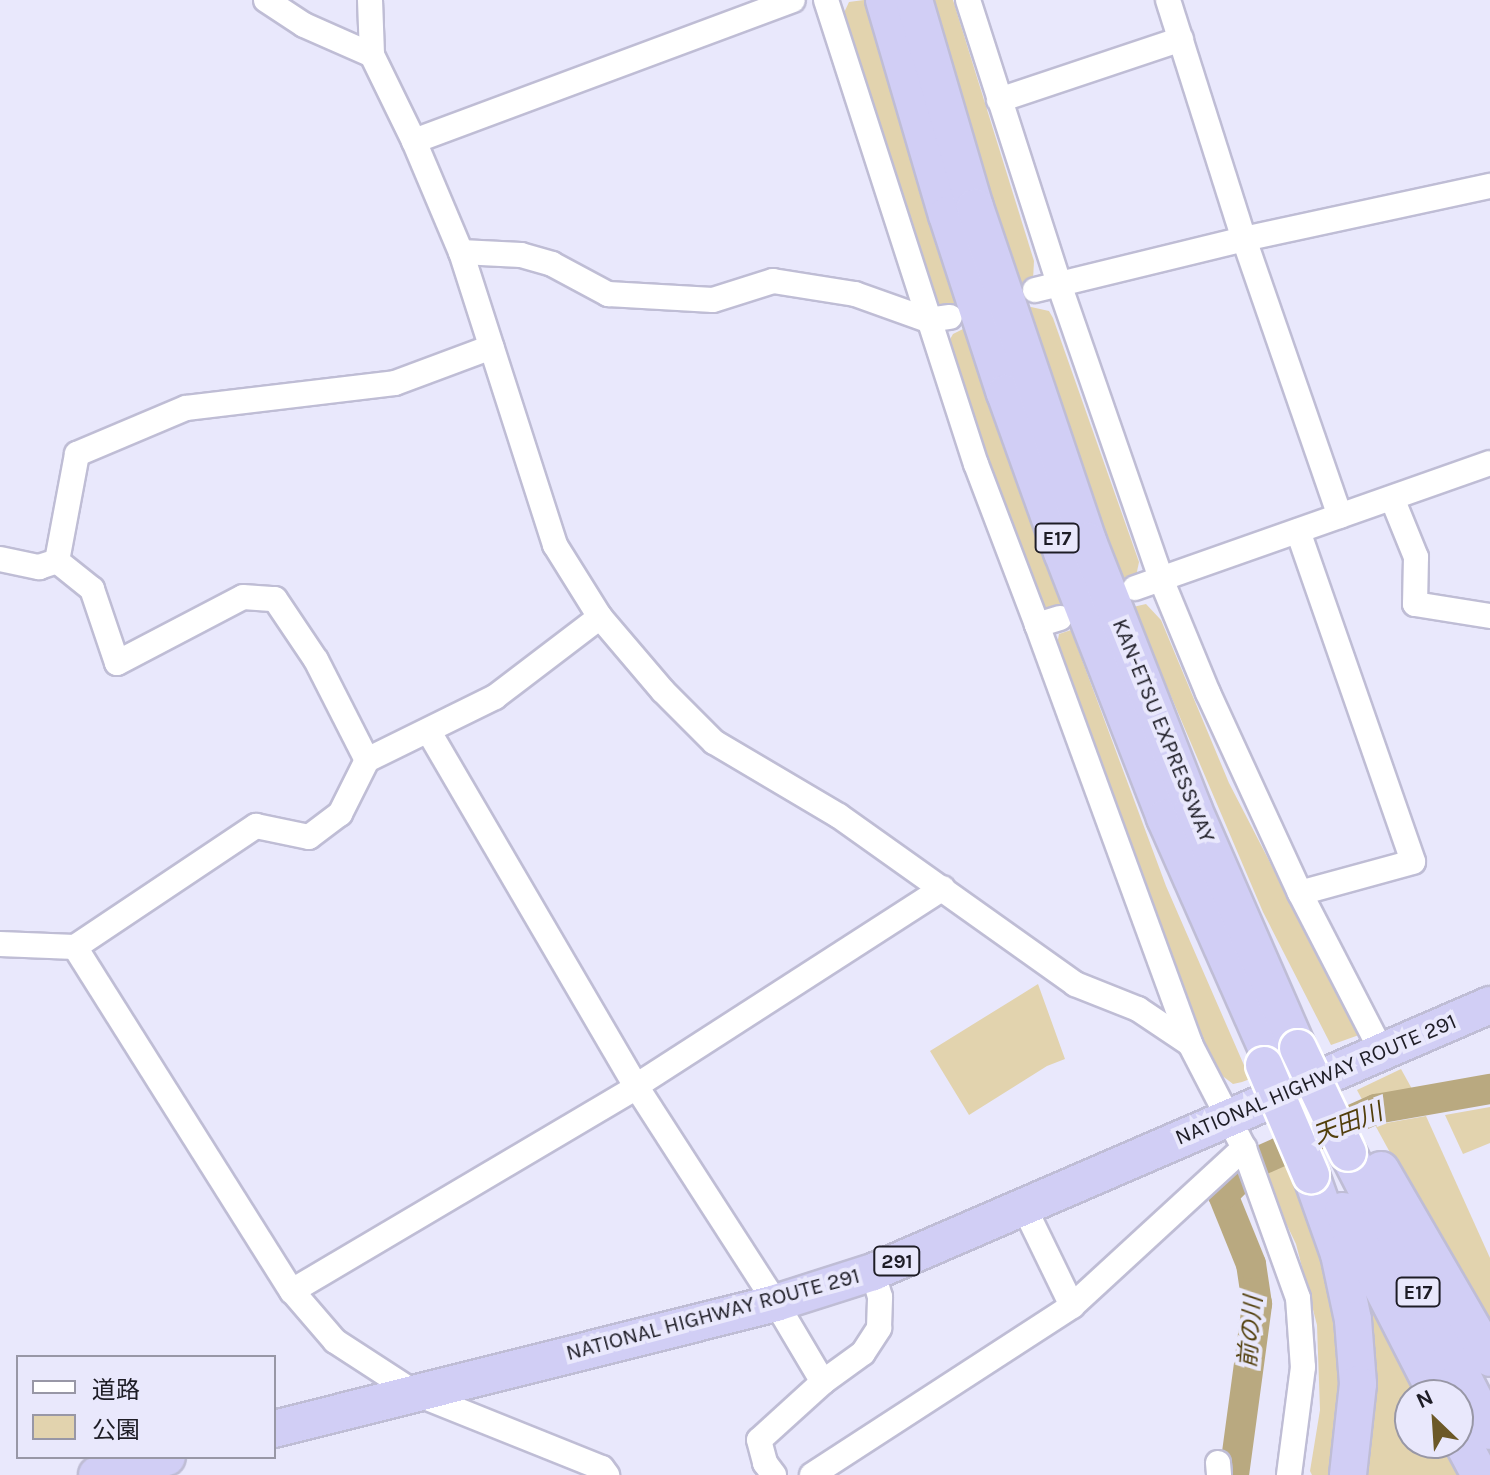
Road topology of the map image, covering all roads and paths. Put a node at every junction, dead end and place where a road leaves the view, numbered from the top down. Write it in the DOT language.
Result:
graph roads {
  1 [pos="266,0"];
  2 [pos="370,0"];
  3 [pos="793,0"];
  4 [pos="826,0"];
  5 [pos="884,0"];
  6 [pos="914,0"];
  7 [pos="968,0"];
  8 [pos="1168,0"];
  9 [pos="1181,39"];
  10 [pos="372,55"];
  11 [pos="999,100"];
  12 [pos="414,141"];
  13 [pos="1490,186"];
  14 [pos="1244,239"];
  15 [pos="461,252"];
  16 [pos="1059,284"];
  17 [pos="1035,290"];
  18 [pos="939,318"];
  19 [pos="492,347"];
  20 [pos="1490,463"];
  21 [pos="1392,498"];
  22 [pos="1340,516"];
  23 [pos="1298,531"];
  24 [pos="0,559"];
  25 [pos="57,561"];
  26 [pos="1161,579"];
  27 [pos="1135,588"];
  28 [pos="1490,616"];
  29 [pos="600,617"];
  30 [pos="429,732"];
  31 [pos="367,760"];
  32 [pos="1179,813"];
  33 [pos="943,888"];
  34 [pos="1300,893"];
  35 [pos="0,944"];
  36 [pos="75,947"];
  37 [pos="1490,1005"];
  38 [pos="1190,1044"];
  39 [pos="1382,1052"];
  40 [pos="636,1087"];
  41 [pos="1236,1133"];
  42 [pos="1336,1159"];
  43 [pos="1024,1207"];
  44 [pos="873,1272"];
  45 [pos="292,1291"];
  46 [pos="776,1303"];
  47 [pos="1072,1306"];
  48 [pos="1490,1358"];
  49 [pos="1430,1379"];
  50 [pos="823,1382"];
  51 [pos="415,1393"];
  52 [pos="276,1428"];
  53 [pos="1490,1431"];
  54 [pos="159,1459"];
  55 [pos="97,1475"];
  56 [pos="607,1475"];
  57 [pos="774,1475"];
  58 [pos="812,1475"];
  59 [pos="1289,1475"];
  60 [pos="1348,1475"];
  1 -- 10 [label="street"];
  2 -- 10 [label="street"];
  3 -- 12 [label="street"];
  4 -- 18 [label="street"];
  5 -- 32 [label="highway, KAN-ETSU EXPRESSWAY / E17"];
  6 -- 32 [label="highway, KAN-ETSU EXPRESSWAY / E17"];
  7 -- 11 [label="street"];
  8 -- 9 [label="street"];
  9 -- 11 [label="street"];
  9 -- 14 [label="street"];
  10 -- 12 [label="street"];
  11 -- 16 [label="street"];
  12 -- 15 [label="street"];
  13 -- 14 [label="street"];
  14 -- 16 [label="street"];
  14 -- 22 [label="street"];
  15 -- 18 [label="street"];
  15 -- 19 [label="street"];
  16 -- 17 [label="street"];
  16 -- 26 [label="street"];
  18 -- 38 [label="street"];
  19 -- 25 [label="street"];
  19 -- 29 [label="street"];
  20 -- 21 [label="street"];
  21 -- 22 [label="street"];
  21 -- 28 [label="street"];
  22 -- 23 [label="street"];
  23 -- 26 [label="street"];
  23 -- 34 [label="street"];
  24 -- 25 [label="street"];
  25 -- 31 [label="street"];
  26 -- 27 [label="street"];
  26 -- 34 [label="street"];
  29 -- 30 [label="street"];
  29 -- 33 [label="street"];
  30 -- 31 [label="street"];
  30 -- 40 [label="street"];
  31 -- 36 [label="street"];
  32 -- 42 [label="highway, KAN-ETSU EXPRESSWAY / E17, bridge"];
  33 -- 38 [label="street"];
  33 -- 40 [label="street"];
  34 -- 39 [label="street"];
  35 -- 36 [label="street"];
  36 -- 45 [label="street"];
  37 -- 39 [label="highway, NATIONAL HIGHWAY ROUTE 291 / 291"];
  38 -- 41 [label="street"];
  39 -- 41 [label="highway, NATIONAL HIGHWAY ROUTE 291 / 291"];
  40 -- 45 [label="street"];
  40 -- 46 [label="street"];
  41 -- 43 [label="highway, NATIONAL HIGHWAY ROUTE 291 / 291"];
  41 -- 47 [label="street"];
  41 -- 59 [label="street"];
  42 -- 48 [label="highway"];
  42 -- 49 [label="highway, KAN-ETSU EXPRESSWAY / E17"];
  42 -- 53 [label="highway, KAN-ETSU EXPRESSWAY / E17"];
  42 -- 60 [label="highway"];
  43 -- 44 [label="highway, NATIONAL HIGHWAY ROUTE 291 / 291"];
  43 -- 47 [label="street"];
  44 -- 46 [label="highway, NATIONAL HIGHWAY ROUTE 291 / 291"];
  44 -- 50 [label="street"];
  45 -- 51 [label="street"];
  46 -- 50 [label="street"];
  46 -- 51 [label="highway, NATIONAL HIGHWAY ROUTE 291 / 291"];
  47 -- 58 [label="street"];
  50 -- 57 [label="street"];
  51 -- 52 [label="highway, NATIONAL HIGHWAY ROUTE 291 / 291"];
  51 -- 56 [label="street"];
  54 -- 55 [label="highway"];
}
